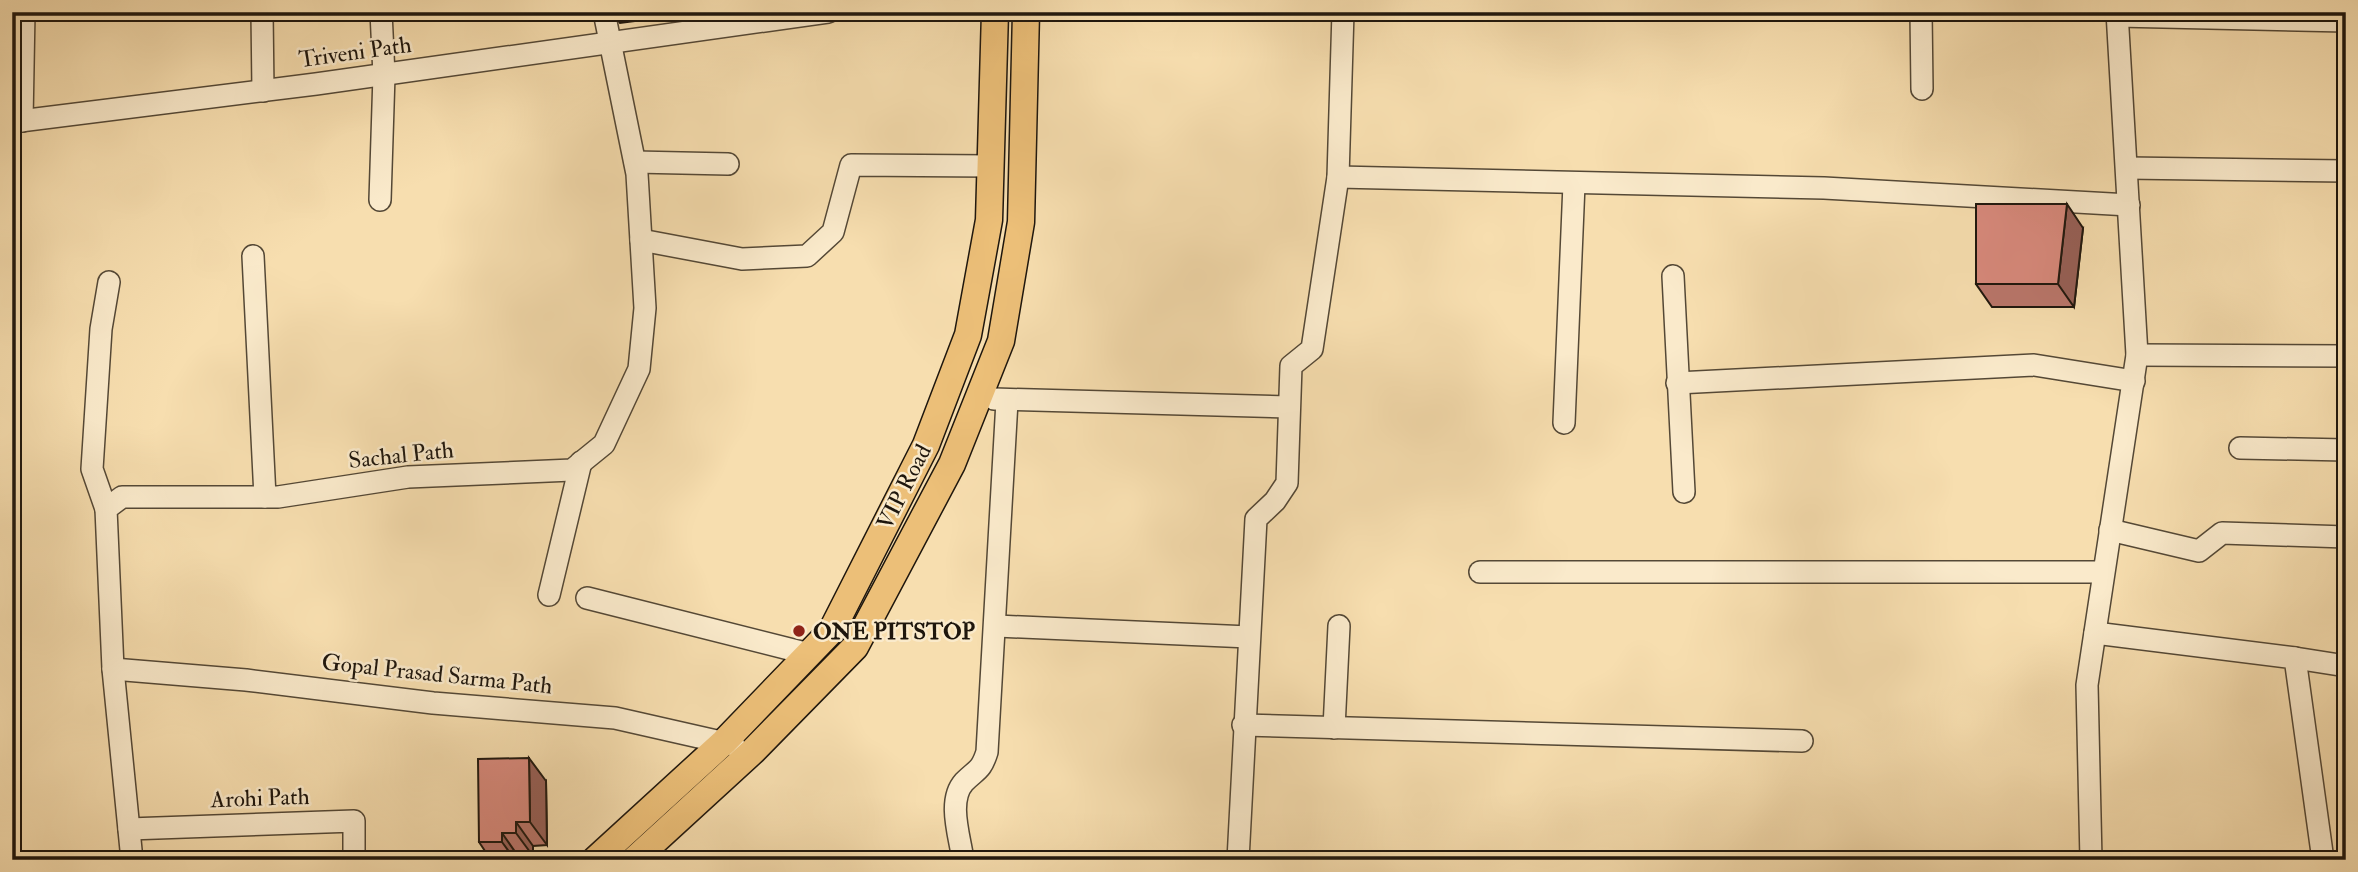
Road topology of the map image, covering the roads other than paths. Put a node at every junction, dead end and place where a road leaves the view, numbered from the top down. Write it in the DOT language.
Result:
graph roads {
  1 [pos="24,12"];
  2 [pos="262,12"];
  3 [pos="381,12"];
  4 [pos="604,12"];
  5 [pos="995,12"];
  6 [pos="1026,12"];
  7 [pos="1343,12"];
  8 [pos="1921,12"];
  9 [pos="821,13"];
  10 [pos="2117,14"];
  11 [pos="2346,21"];
  12 [pos="612,43"];
  13 [pos="384,75"];
  14 [pos="1922,89"];
  15 [pos="263,91"];
  16 [pos="17,121"];
  17 [pos="635,162"];
  18 [pos="728,164"];
  19 [pos="991,166"];
  20 [pos="2127,168"];
  21 [pos="2346,171"];
  22 [pos="1338,177"];
  23 [pos="1574,184"];
  24 [pos="380,200"];
  25 [pos="2129,205"];
  26 [pos="641,240"];
  27 [pos="253,256"];
  28 [pos="1673,276"];
  29 [pos="110,282"];
  30 [pos="2137,355"];
  31 [pos="2346,356"];
  32 [pos="2134,381"];
  33 [pos="1677,383"];
  34 [pos="978,396"];
  35 [pos="1007,401"];
  36 [pos="1289,407"];
  37 [pos="1564,423"];
  38 [pos="2240,448"];
  39 [pos="2346,450"];
  40 [pos="581,462"];
  41 [pos="1684,492"];
  42 [pos="265,497"];
  43 [pos="106,509"];
  44 [pos="2109,530"];
  45 [pos="2346,537"];
  46 [pos="1480,572"];
  47 [pos="2102,572"];
  48 [pos="549,595"];
  49 [pos="587,598"];
  50 [pos="997,626"];
  51 [pos="1339,626"];
  52 [pos="2095,633"];
  53 [pos="1249,638"];
  54 [pos="809,654"];
  55 [pos="2295,658"];
  56 [pos="2346,666"];
  57 [pos="113,669"];
  58 [pos="1243,725"];
  59 [pos="1334,728"];
  60 [pos="1802,741"];
  61 [pos="724,742"];
  62 [pos="753,751"];
  63 [pos="129,829"];
  64 [pos="132,860"];
  65 [pos="354,860"];
  66 [pos="595,860"];
  67 [pos="634,860"];
  68 [pos="963,860"];
  69 [pos="1238,860"];
  70 [pos="2091,860"];
  71 [pos="2323,860"];
  1 -- 16 [label="street"];
  2 -- 15 [label="street"];
  3 -- 13 [label="street"];
  4 -- 12 [label="street, Sachal Path"];
  5 -- 19 [label="main road, VIP Road"];
  6 -- 34 [label="main road, VIP Road"];
  7 -- 22 [label="street"];
  8 -- 14 [label="street"];
  9 -- 12 [label="street, Triveni Path"];
  10 -- 11 [label="street"];
  10 -- 20 [label="street"];
  12 -- 13 [label="street, Triveni Path"];
  12 -- 17 [label="street, Sachal Path"];
  13 -- 15 [label="street, Triveni Path"];
  13 -- 24 [label="street"];
  15 -- 16 [label="street, Triveni Path"];
  17 -- 18 [label="street"];
  17 -- 26 [label="street, Sachal Path"];
  19 -- 26 [label="street"];
  19 -- 54 [label="main road, VIP Road"];
  20 -- 21 [label="street"];
  20 -- 25 [label="street"];
  22 -- 23 [label="street"];
  22 -- 36 [label="street"];
  23 -- 25 [label="street"];
  23 -- 37 [label="street"];
  25 -- 30 [label="street"];
  26 -- 40 [label="street, Sachal Path"];
  27 -- 42 [label="street"];
  28 -- 33 [label="street"];
  29 -- 43 [label="street"];
  30 -- 31 [label="street"];
  30 -- 32 [label="street"];
  32 -- 33 [label="street"];
  32 -- 44 [label="street"];
  33 -- 41 [label="street"];
  34 -- 35 [label="street"];
  34 -- 62 [label="main road, VIP Road"];
  35 -- 36 [label="street"];
  35 -- 50 [label="street"];
  36 -- 53 [label="street"];
  38 -- 39 [label="street"];
  40 -- 42 [label="street, Sachal Path"];
  40 -- 48 [label="street"];
  42 -- 43 [label="street, Sachal Path"];
  43 -- 57 [label="street"];
  44 -- 45 [label="street"];
  44 -- 47 [label="street"];
  46 -- 47 [label="street"];
  47 -- 52 [label="street"];
  49 -- 54 [label="street"];
  50 -- 53 [label="street"];
  50 -- 68 [label="street"];
  51 -- 59 [label="street"];
  52 -- 55 [label="street"];
  52 -- 70 [label="street"];
  53 -- 58 [label="street"];
  54 -- 61 [label="main road, VIP Road"];
  55 -- 56 [label="street"];
  55 -- 71 [label="street"];
  57 -- 61 [label="street, Gopal Prasad Sarma Path"];
  57 -- 63 [label="street"];
  58 -- 59 [label="street"];
  58 -- 69 [label="street"];
  59 -- 60 [label="street"];
  61 -- 62 [label="street, Gopal Prasad Sarma Path"];
  61 -- 66 [label="main road, VIP Road"];
  62 -- 67 [label="main road, VIP Road"];
  63 -- 64 [label="street"];
  63 -- 65 [label="street, Arohi Path"];
}
